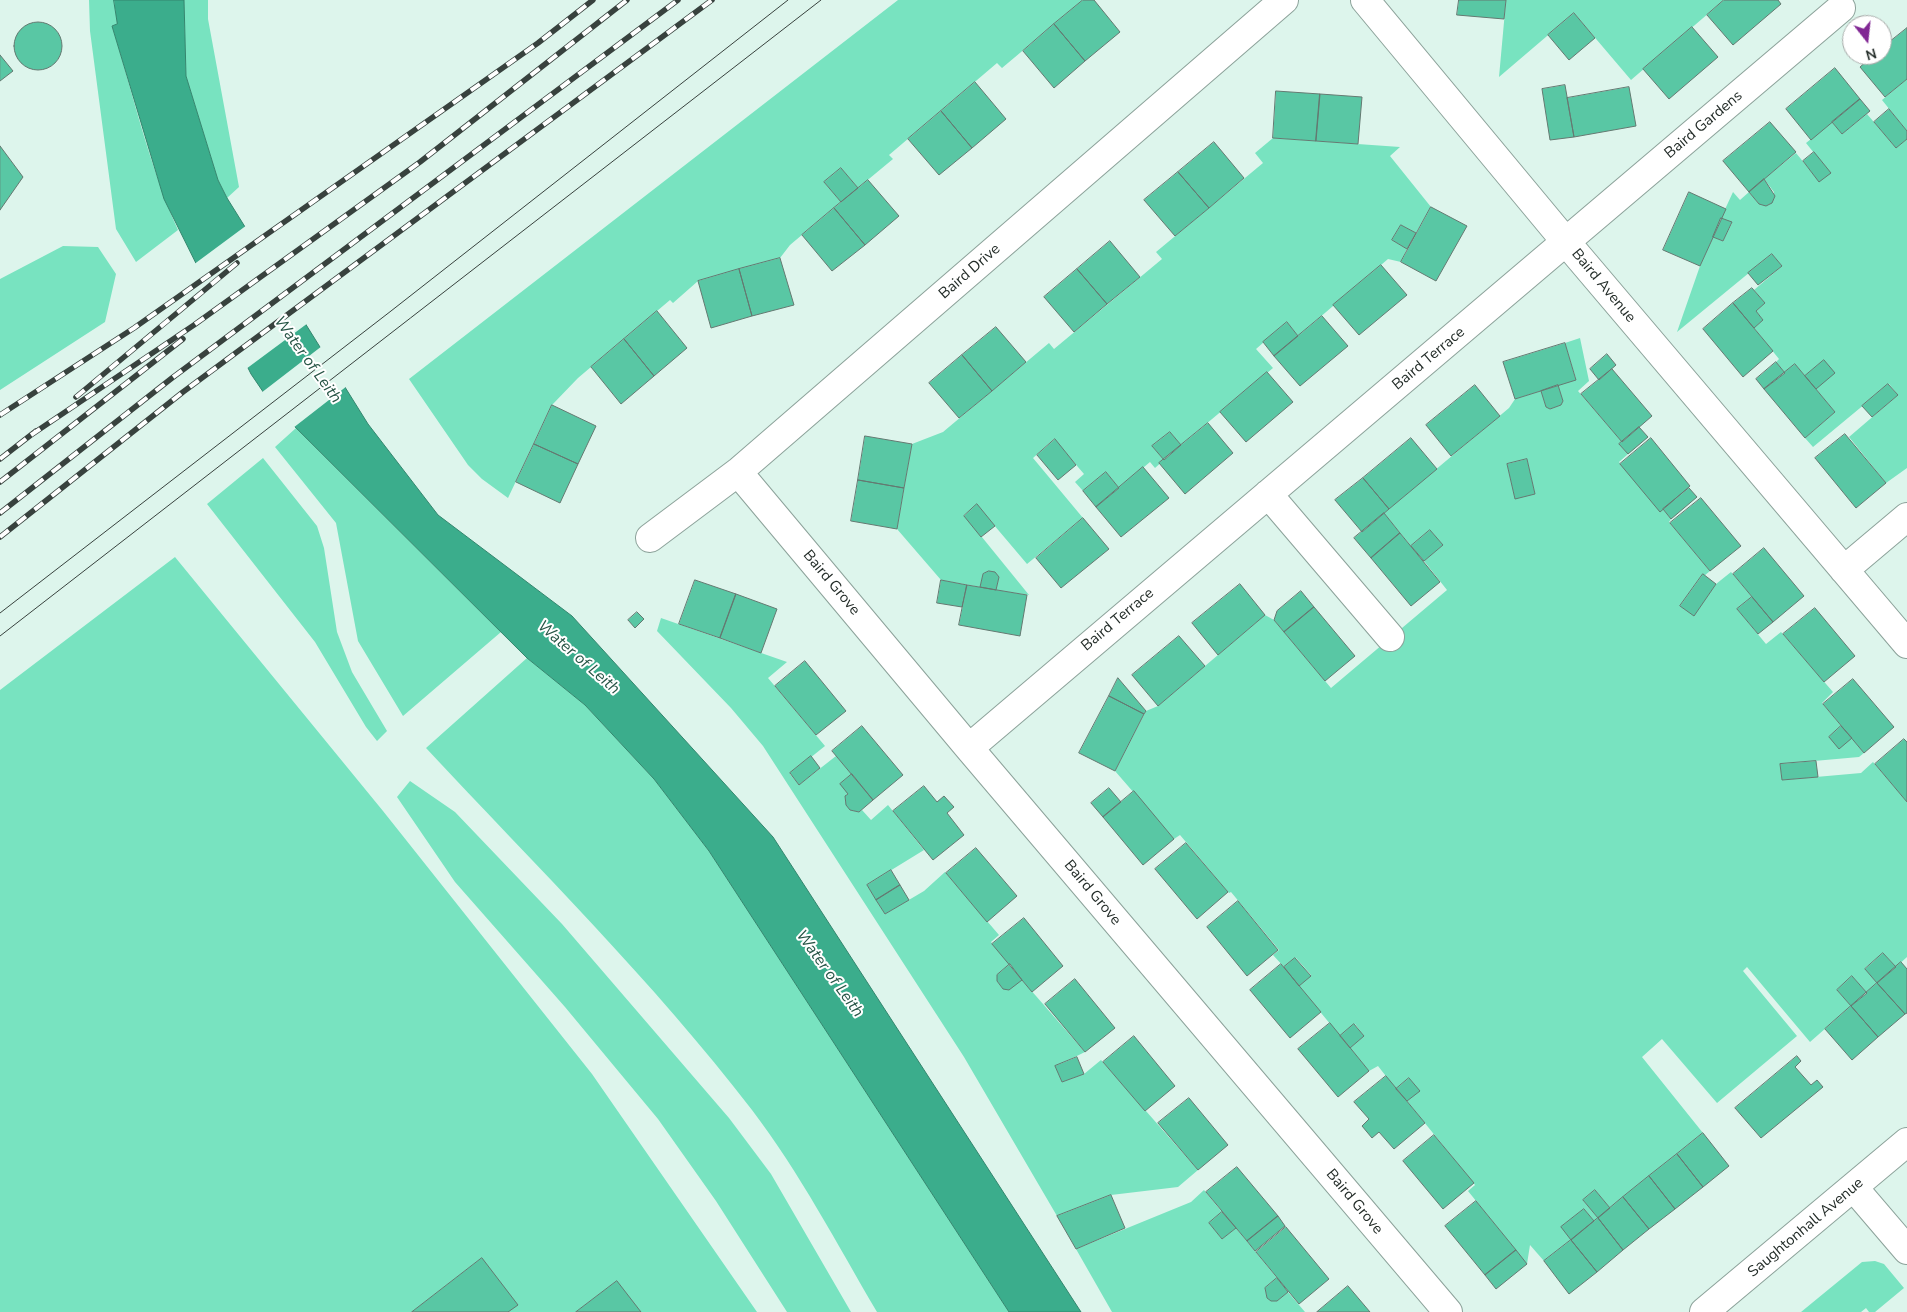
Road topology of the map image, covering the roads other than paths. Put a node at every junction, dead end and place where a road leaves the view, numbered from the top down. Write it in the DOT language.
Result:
graph roads {
  1 [pos="1284,0"];
  2 [pos="1365,0"];
  3 [pos="1841,8"];
  4 [pos="1566,242"];
  5 [pos="738,472"];
  6 [pos="1268,494"];
  7 [pos="1907,517"];
  8 [pos="650,538"];
  9 [pos="1844,570"];
  10 [pos="1390,636"];
  11 [pos="1907,644"];
  12 [pos="969,748"];
  13 [pos="1907,1142"];
  14 [pos="1854,1188"];
  15 [pos="1907,1250"];
  16 [pos="1448,1312"];
  17 [pos="1704,1312"];
  1 -- 5 [label="street, Baird Drive"];
  2 -- 4 [label="street, Baird Avenue"];
  3 -- 4 [label="street, Baird Gardens"];
  4 -- 6 [label="street, Baird Terrace"];
  4 -- 9 [label="street, Baird Avenue"];
  5 -- 8 [label="street, Baird Drive"];
  5 -- 12 [label="street, Baird Grove"];
  6 -- 10 [label="street"];
  6 -- 12 [label="street, Baird Terrace"];
  7 -- 9 [label="street"];
  9 -- 11 [label="street, Baird Avenue"];
  12 -- 16 [label="street, Baird Grove"];
  13 -- 14 [label="street, Saughtonhall Avenue"];
  14 -- 15 [label="street"];
  14 -- 17 [label="street, Saughtonhall Avenue"];
}
